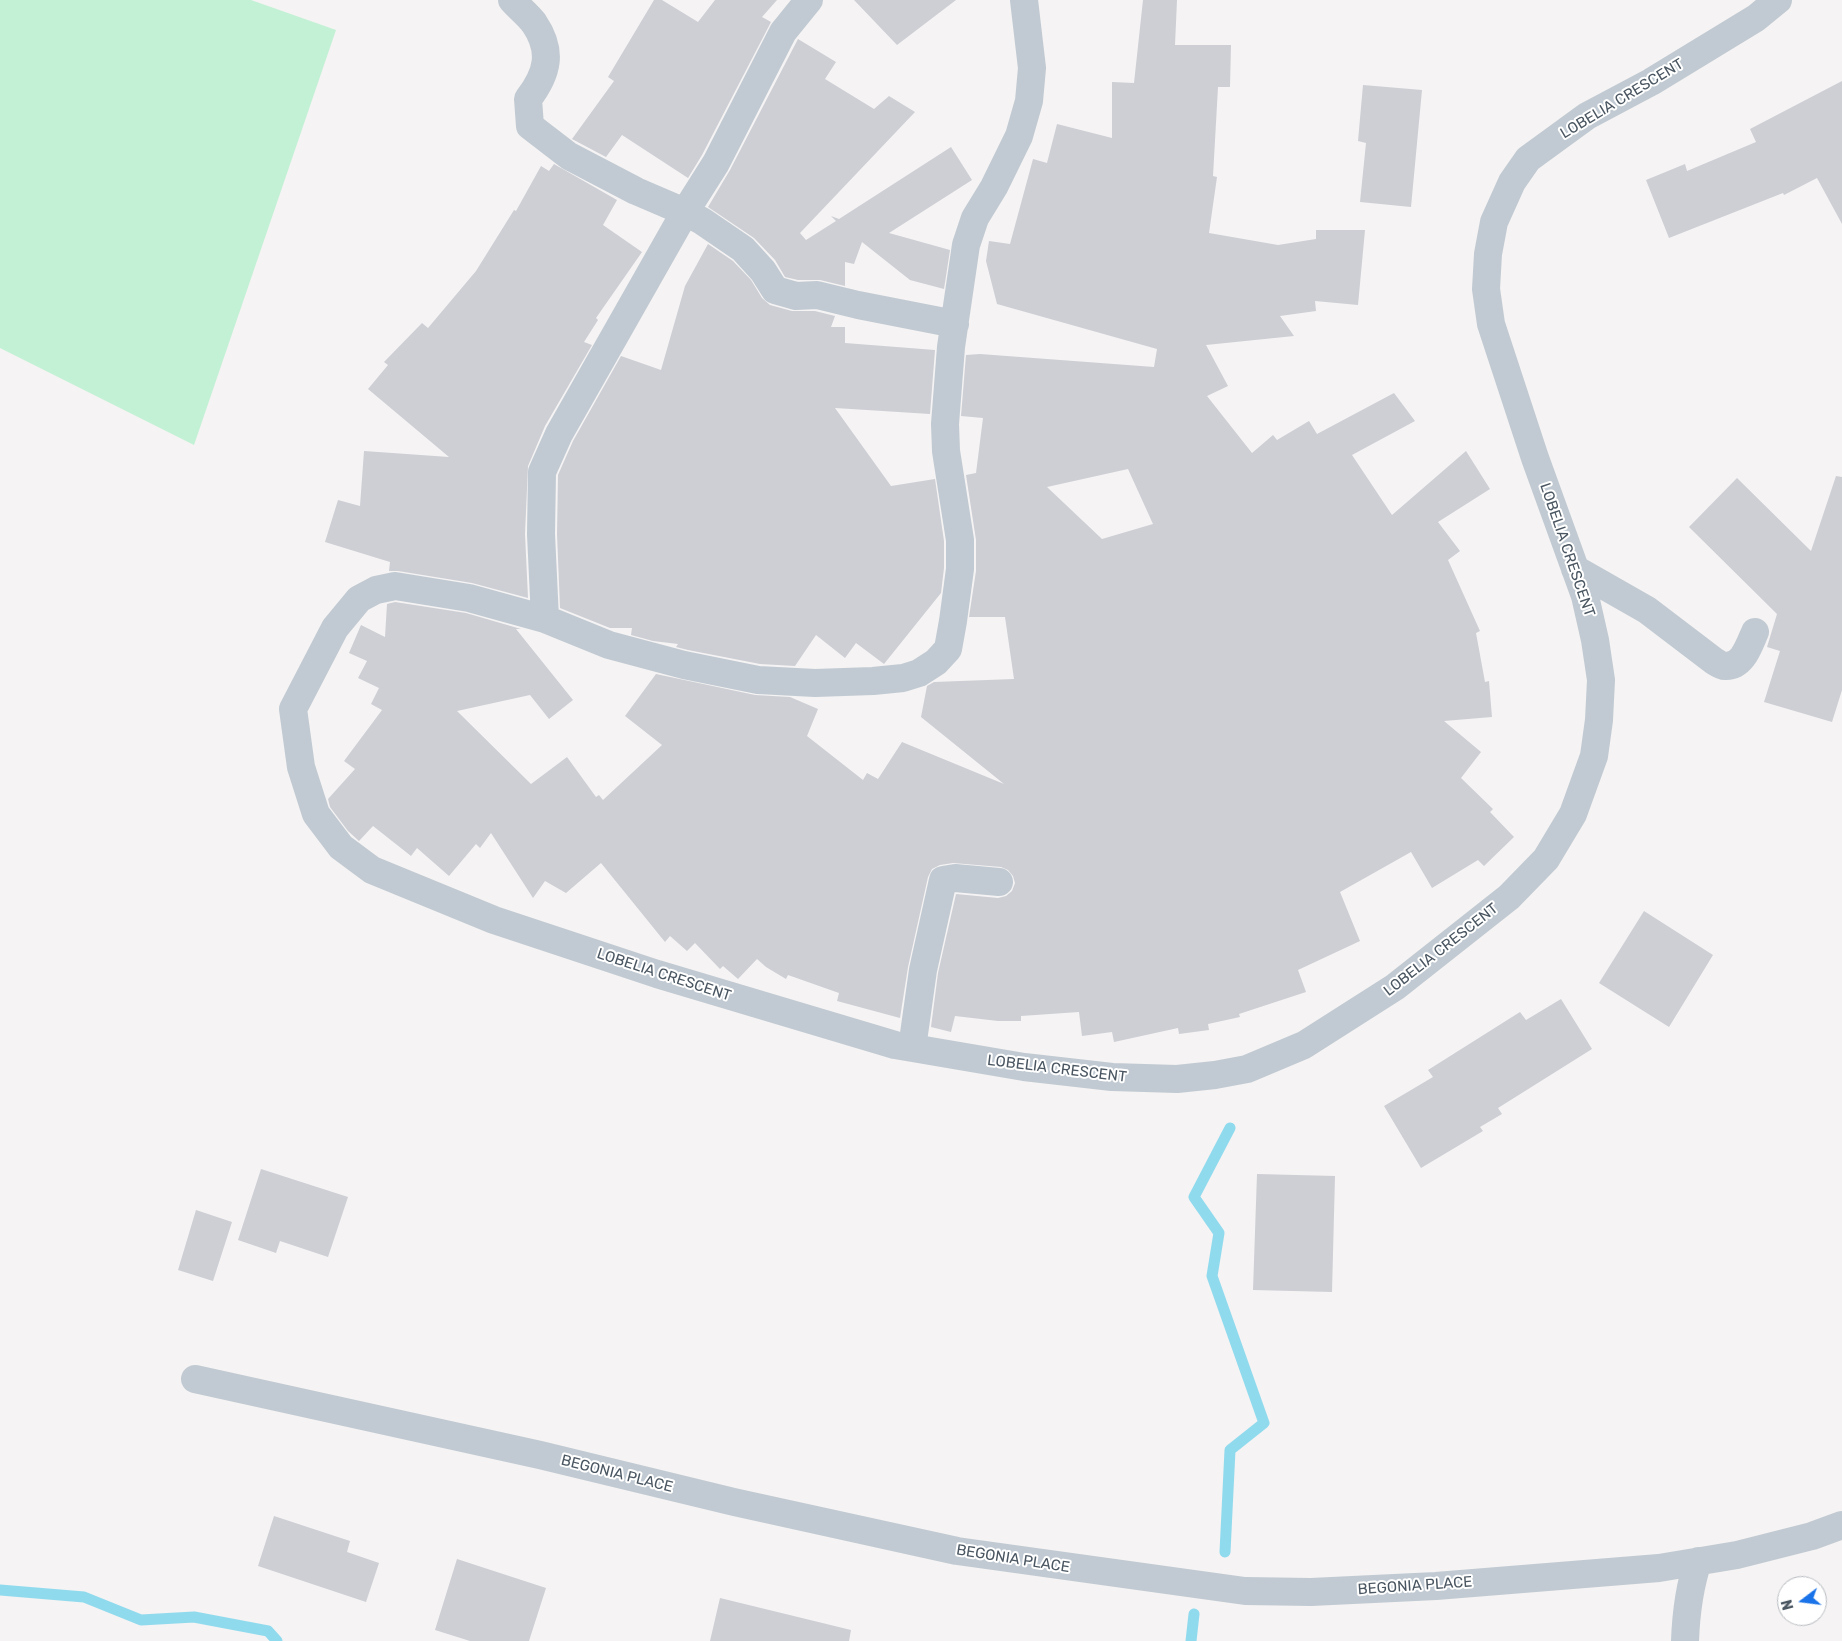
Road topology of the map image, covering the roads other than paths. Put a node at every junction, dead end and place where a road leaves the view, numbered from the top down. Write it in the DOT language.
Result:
graph roads {
  1 [pos="512,0"];
  2 [pos="809,0"];
  3 [pos="1024,0"];
  4 [pos="1778,0"];
  5 [pos="685,212"];
  6 [pos="955,324"];
  7 [pos="1576,569"];
  8 [pos="545,619"];
  9 [pos="1755,632"];
  10 [pos="999,882"];
  11 [pos="912,1048"];
  12 [pos="195,1380"];
  13 [pos="1842,1526"];
  14 [pos="1698,1561"];
  15 [pos="1685,1641"];
  1 -- 5 [label="street"];
  2 -- 5 [label="street"];
  3 -- 6 [label="street, LOBELIA CRESCENT"];
  4 -- 7 [label="street, LOBELIA CRESCENT"];
  5 -- 6 [label="street"];
  5 -- 8 [label="street"];
  6 -- 8 [label="street, LOBELIA CRESCENT"];
  7 -- 9 [label="street"];
  7 -- 11 [label="street, LOBELIA CRESCENT"];
  8 -- 11 [label="street, LOBELIA CRESCENT"];
  10 -- 11 [label="street"];
  12 -- 14 [label="street, BEGONIA PLACE"];
  13 -- 14 [label="street, BEGONIA PLACE"];
  14 -- 15 [label="street"];
}
